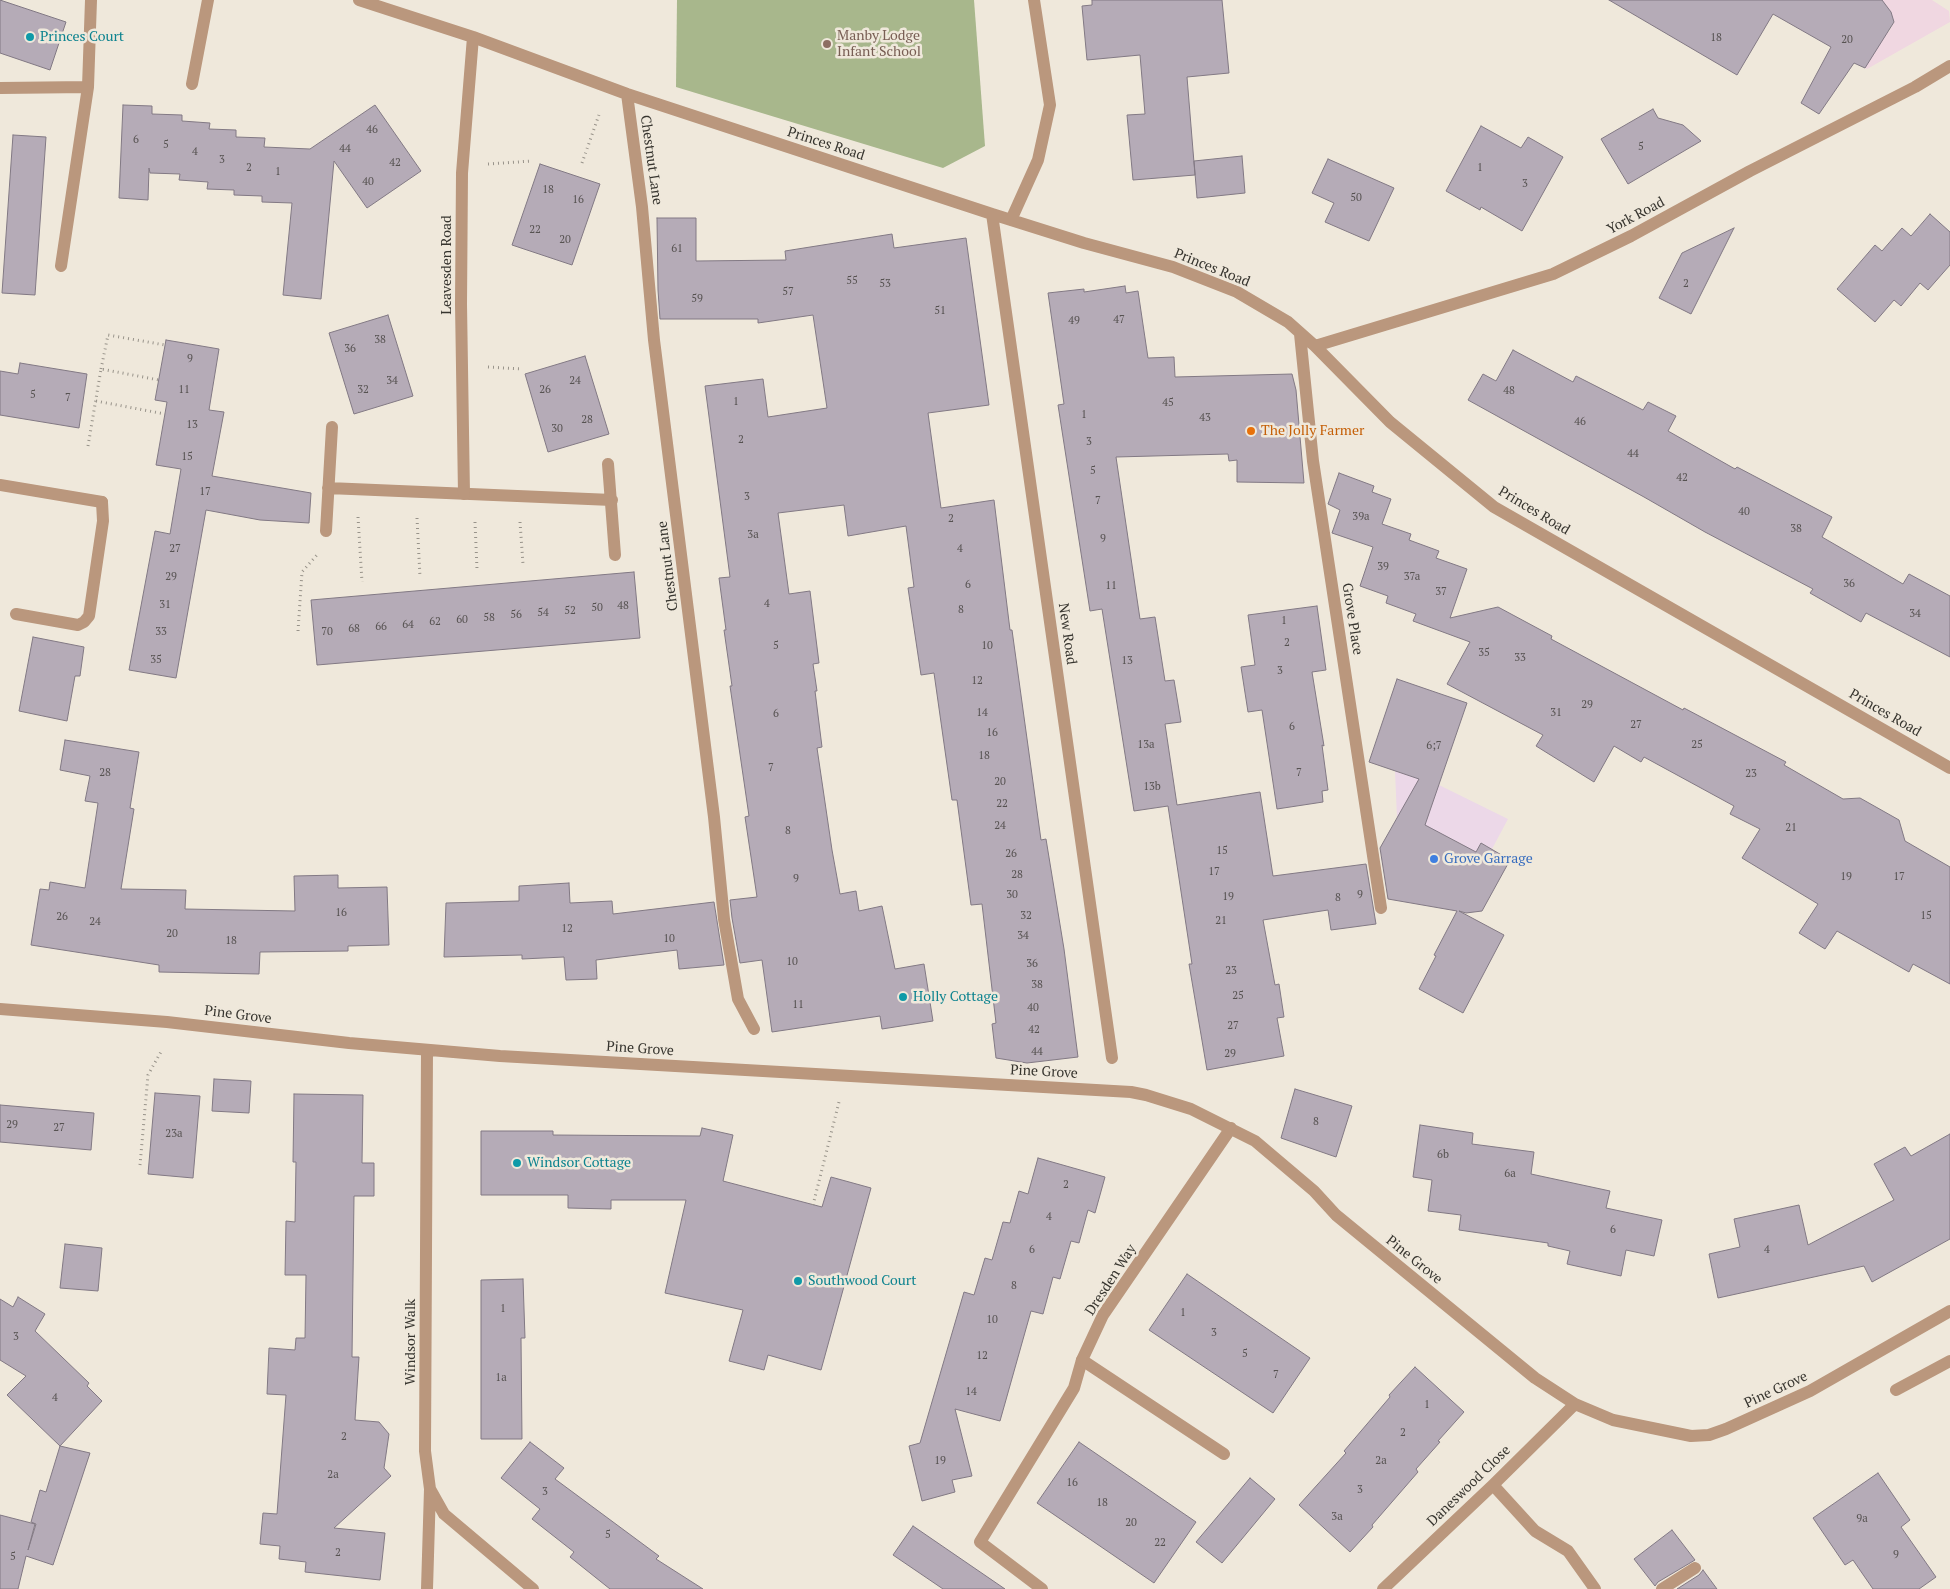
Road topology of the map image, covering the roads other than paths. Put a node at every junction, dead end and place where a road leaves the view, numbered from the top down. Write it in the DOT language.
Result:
graph roads {
  1 [pos="91,0"];
  2 [pos="208,0"];
  3 [pos="359,0"];
  4 [pos="1034,0"];
  5 [pos="473,37"];
  6 [pos="1950,66"];
  7 [pos="192,84"];
  8 [pos="88,87"];
  9 [pos="0,88"];
  10 [pos="627,94"];
  11 [pos="992,214"];
  12 [pos="1012,220"];
  13 [pos="61,266"];
  14 [pos="1300,334"];
  15 [pos="1315,346"];
  16 [pos="332,427"];
  17 [pos="608,464"];
  18 [pos="0,485"];
  19 [pos="328,488"];
  20 [pos="464,494"];
  21 [pos="612,500"];
  22 [pos="326,531"];
  23 [pos="616,555"];
  24 [pos="16,614"];
  25 [pos="1950,768"];
  26 [pos="1381,908"];
  27 [pos="0,1009"];
  28 [pos="754,1029"];
  29 [pos="428,1050"];
  30 [pos="1112,1058"];
  31 [pos="1231,1128"];
  32 [pos="1950,1311"];
  33 [pos="1082,1360"];
  34 [pos="1950,1361"];
  35 [pos="1896,1390"];
  36 [pos="1575,1404"];
  37 [pos="1224,1454"];
  38 [pos="1494,1485"];
  39 [pos="430,1489"];
  40 [pos="1695,1568"];
  41 [pos="427,1589"];
  42 [pos="533,1589"];
  43 [pos="1042,1589"];
  44 [pos="1383,1589"];
  45 [pos="1595,1589"];
  46 [pos="1662,1589"];
  1 -- 8 [label="street"];
  2 -- 7 [label="street"];
  3 -- 5 [label="street, Princes Road"];
  4 -- 12 [label="street"];
  5 -- 10 [label="street, Princes Road"];
  5 -- 20 [label="street, Leavesden Road"];
  6 -- 15 [label="street, York Road"];
  8 -- 9 [label="street"];
  8 -- 13 [label="street"];
  10 -- 11 [label="street, Princes Road"];
  10 -- 28 [label="street, Chestnut Lane"];
  11 -- 12 [label="street, Princes Road"];
  11 -- 30 [label="street, New Road"];
  12 -- 14 [label="street, Princes Road"];
  14 -- 15 [label="street, Princes Road"];
  14 -- 26 [label="street, Grove Place"];
  15 -- 25 [label="street, Princes Road"];
  16 -- 19 [label="street"];
  17 -- 21 [label="street"];
  18 -- 24 [label="street"];
  19 -- 20 [label="street"];
  19 -- 22 [label="street"];
  20 -- 21 [label="street"];
  21 -- 23 [label="street"];
  27 -- 29 [label="street, Pine Grove"];
  29 -- 31 [label="street, Pine Grove"];
  29 -- 39 [label="street, Windsor Walk"];
  31 -- 33 [label="street, Dresden Way"];
  31 -- 36 [label="street, Pine Grove"];
  32 -- 36 [label="street, Pine Grove"];
  33 -- 37 [label="street"];
  33 -- 43 [label="street, Dresden Way"];
  34 -- 35 [label="street"];
  36 -- 38 [label="street, Daneswood Close"];
  38 -- 44 [label="street, Daneswood Close"];
  38 -- 45 [label="street"];
  39 -- 41 [label="street"];
  39 -- 42 [label="street, Windsor Walk"];
  40 -- 46 [label="street"];
}
